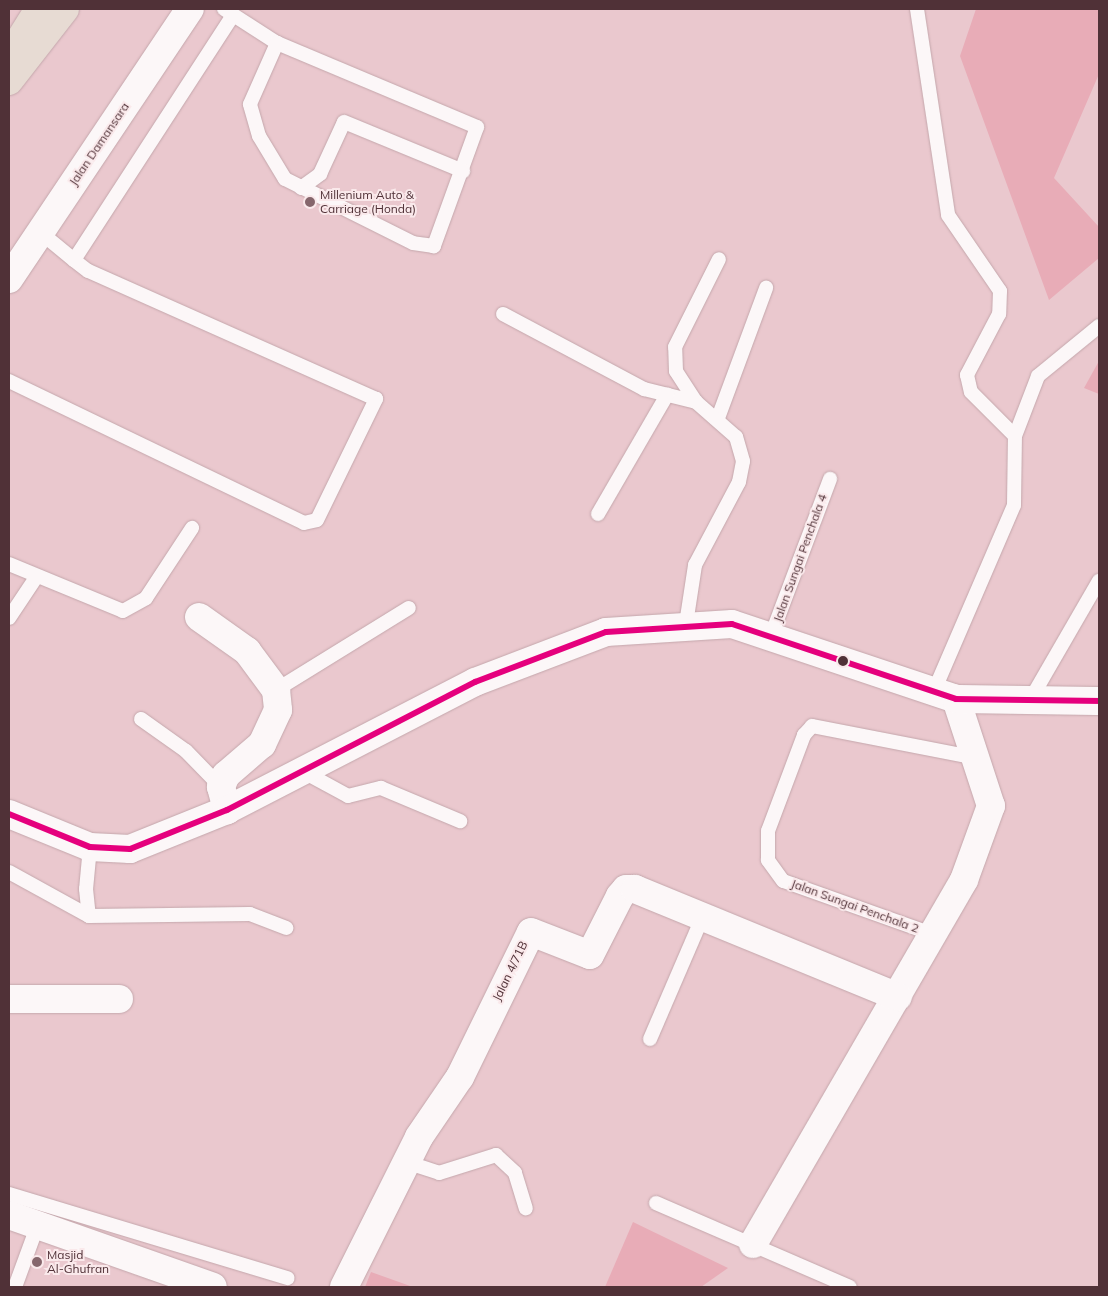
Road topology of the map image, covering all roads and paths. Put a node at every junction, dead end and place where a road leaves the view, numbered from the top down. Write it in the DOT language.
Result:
graph roads {
  1 [pos="39,9"];
  2 [pos="65,9"];
  3 [pos="190,9"];
  4 [pos="917,9"];
  5 [pos="229,12"];
  6 [pos="277,43"];
  7 [pos="9,58"];
  8 [pos="9,81"];
  9 [pos="463,171"];
  10 [pos="301,188"];
  11 [pos="40,232"];
  12 [pos="719,259"];
  13 [pos="74,260"];
  14 [pos="9,279"];
  15 [pos="766,288"];
  16 [pos="503,314"];
  17 [pos="1099,326"];
  18 [pos="9,381"];
  19 [pos="667,395"];
  20 [pos="696,402"];
  21 [pos="718,418"];
  22 [pos="1015,436"];
  23 [pos="830,479"];
  24 [pos="598,514"];
  25 [pos="192,528"];
  26 [pos="9,564"];
  27 [pos="37,576"];
  28 [pos="1099,581"];
  29 [pos="409,608"];
  30 [pos="199,617"];
  31 [pos="9,618"];
  32 [pos="686,624"];
  33 [pos="771,636"];
  34 [pos="276,690"];
  35 [pos="945,695"];
  36 [pos="1099,701"];
  37 [pos="1028,703"];
  38 [pos="141,719"];
  39 [pos="977,758"];
  40 [pos="304,772"];
  41 [pos="224,799"];
  42 [pos="9,814"];
  43 [pos="460,821"];
  44 [pos="90,847"];
  45 [pos="9,872"];
  46 [pos="89,916"];
  47 [pos="703,916"];
  48 [pos="286,928"];
  49 [pos="935,935"];
  50 [pos="898,997"];
  51 [pos="9,999"];
  52 [pos="118,999"];
  53 [pos="650,1039"];
  54 [pos="406,1162"];
  55 [pos="9,1194"];
  56 [pos="656,1203"];
  57 [pos="526,1208"];
  58 [pos="9,1214"];
  59 [pos="37,1226"];
  60 [pos="753,1244"];
  61 [pos="288,1278"];
  62 [pos="15,1287"];
  63 [pos="213,1287"];
  64 [pos="344,1287"];
  65 [pos="850,1287"];
  1 -- 7 [label="highway"];
  2 -- 8 [label="highway"];
  3 -- 11 [label="street, Jalan Damansara"];
  4 -- 22 [label="lane"];
  5 -- 6 [label="lane"];
  5 -- 13 [label="lane"];
  6 -- 9 [label="lane"];
  6 -- 10 [label="lane"];
  9 -- 10 [label="lane"];
  9 -- 10 [label="lane"];
  11 -- 13 [label="lane"];
  11 -- 14 [label="street, Jalan Damansara"];
  12 -- 20 [label="lane"];
  13 -- 18 [label="lane"];
  15 -- 21 [label="lane"];
  16 -- 19 [label="lane"];
  17 -- 22 [label="lane"];
  19 -- 20 [label="lane"];
  19 -- 24 [label="lane"];
  20 -- 21 [label="lane"];
  21 -- 32 [label="lane"];
  22 -- 35 [label="lane"];
  23 -- 33 [label="lane, Jalan Sungai Penchala 4"];
  25 -- 27 [label="lane"];
  26 -- 27 [label="lane"];
  27 -- 31 [label="lane"];
  28 -- 37 [label="lane"];
  29 -- 34 [label="lane"];
  30 -- 34 [label="street"];
  32 -- 33 [label="street"];
  32 -- 40 [label="street"];
  33 -- 35 [label="street"];
  34 -- 41 [label="street"];
  35 -- 37 [label="street"];
  35 -- 39 [label="street, Jalan Sungai Penchala 2"];
  36 -- 37 [label="street"];
  38 -- 41 [label="lane"];
  39 -- 49 [label="street, Jalan Sungai Penchala 2"];
  39 -- 49 [label="lane, Jalan Sungai Penchala 2"];
  40 -- 41 [label="street"];
  40 -- 43 [label="lane"];
  41 -- 44 [label="street"];
  42 -- 44 [label="street"];
  44 -- 46 [label="lane"];
  45 -- 46 [label="lane"];
  46 -- 48 [label="lane"];
  47 -- 50 [label="street, Jalan 4/71B"];
  47 -- 53 [label="lane"];
  47 -- 54 [label="street, Jalan 4/71B"];
  49 -- 50 [label="street, Jalan Sungai Penchala 2"];
  50 -- 60 [label="street, Jalan Sungai Penchala 2"];
  51 -- 52 [label="street"];
  54 -- 57 [label="lane"];
  54 -- 64 [label="street, Jalan 4/71B"];
  55 -- 61 [label="lane"];
  56 -- 60 [label="lane"];
  58 -- 59 [label="street"];
  59 -- 62 [label="lane"];
  59 -- 63 [label="street"];
  60 -- 65 [label="lane"];
}
